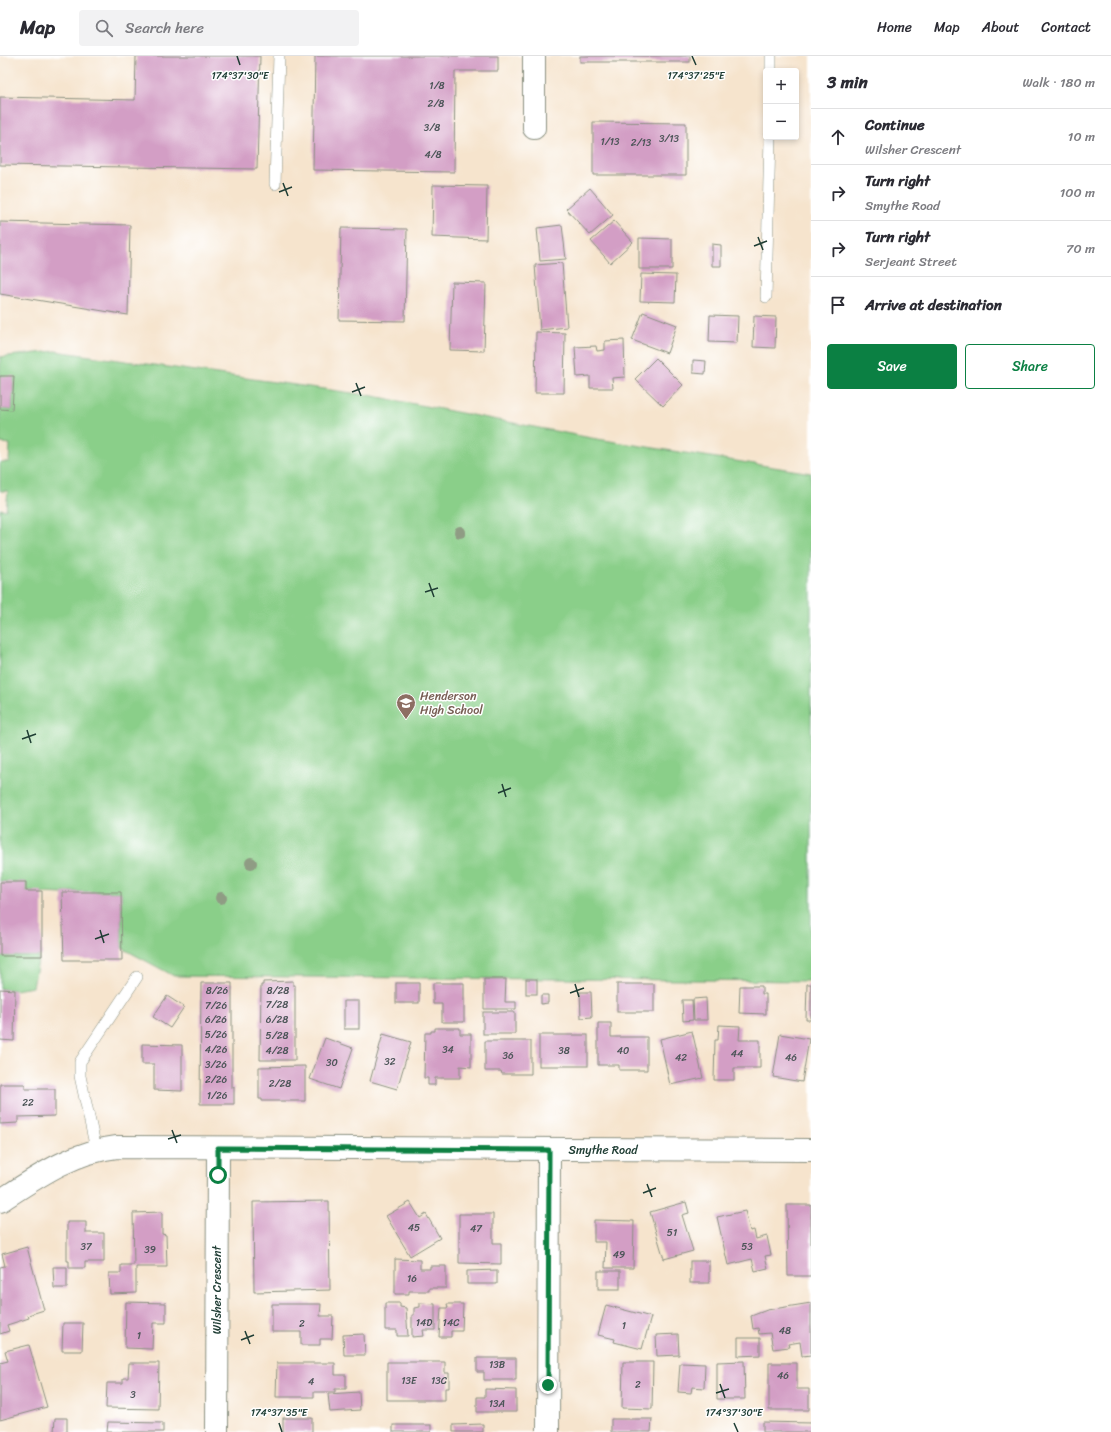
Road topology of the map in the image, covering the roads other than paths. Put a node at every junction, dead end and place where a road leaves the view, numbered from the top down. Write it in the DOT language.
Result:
graph roads {
  1 [pos="279,56"];
  2 [pos="534,56"];
  3 [pos="771,56"];
  4 [pos="771,68"];
  5 [pos="534,128"];
  6 [pos="770,140"];
  7 [pos="275,184"];
  8 [pos="766,297"];
  9 [pos="137,977"];
  10 [pos="218,1148"];
  11 [pos="96,1149"];
  12 [pos="549,1150"];
  13 [pos="811,1150"];
  14 [pos="0,1201"];
  15 [pos="217,1432"];
  16 [pos="548,1432"];
  1 -- 7 [label="lane"];
  2 -- 5 [label="street"];
  3 -- 4 [label="lane"];
  6 -- 8 [label="lane"];
  9 -- 11 [label="lane"];
  10 -- 11 [label="street, Smythe Road"];
  10 -- 12 [label="street, Smythe Road"];
  10 -- 15 [label="street, Wilsher Crescent"];
  11 -- 14 [label="street, Smythe Road"];
  12 -- 13 [label="street, Smythe Road"];
  12 -- 16 [label="street"];
}
